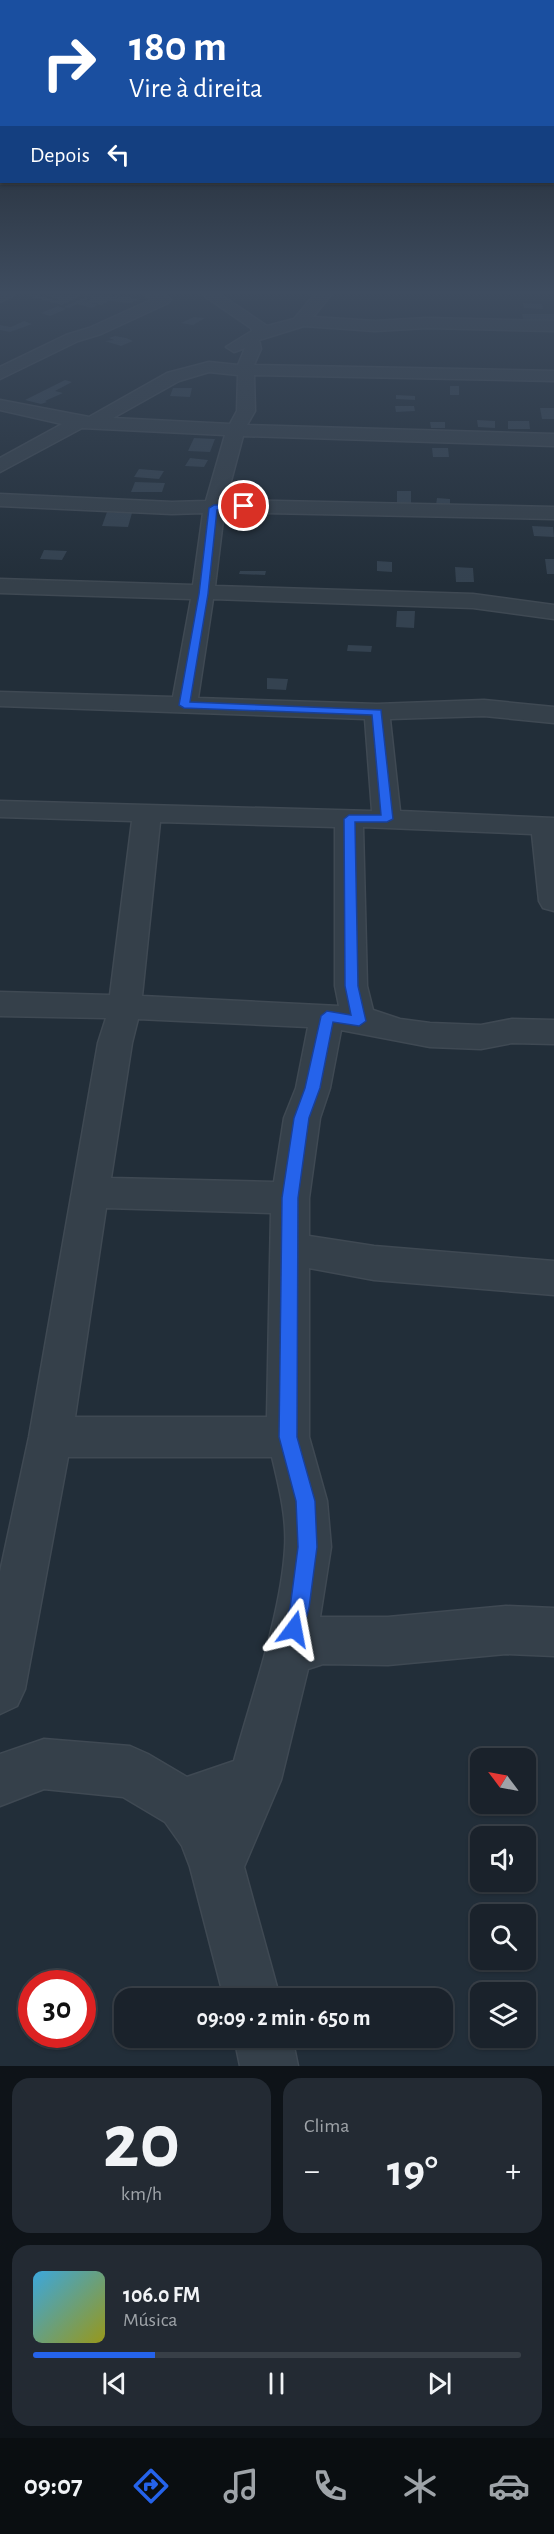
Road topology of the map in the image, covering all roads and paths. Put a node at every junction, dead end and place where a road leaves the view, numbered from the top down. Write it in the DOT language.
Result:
graph roads {
  1 [pos="146,391"];
  2 [pos="246,391"];
  3 [pos="0,405"];
  4 [pos="86,423"];
  5 [pos="235,430"];
  6 [pos="554,441"];
  7 [pos="0,466"];
  8 [pos="0,501"];
  9 [pos="214,508"];
  10 [pos="554,513"];
  11 [pos="0,586"];
  12 [pos="203,594"];
  13 [pos="554,612"];
  14 [pos="0,699"];
  15 [pos="184,705"];
  16 [pos="377,712"];
  17 [pos="554,715"];
  18 [pos="0,809"];
  19 [pos="147,815"];
  20 [pos="349,819"];
  21 [pos="387,819"];
  22 [pos="549,827"];
  23 [pos="554,901"];
  24 [pos="0,1004"];
  25 [pos="126,1008"];
  26 [pos="343,1018"];
  27 [pos="554,1032"];
  28 [pos="92,1193"];
  29 [pos="290,1198"];
  30 [pos="290,1254"];
  31 [pos="554,1278"];
  32 [pos="50,1437"];
  33 [pos="288,1437"];
  34 [pos="554,1632"];
  35 [pos="288,1651"];
  36 [pos="0,1689"];
  37 [pos="0,1780"];
  38 [pos="255,1780"];
  39 [pos="183,1804"];
  40 [pos="217,1867"];
  41 [pos="249,1988"];
  42 [pos="265,2048"];
  43 [pos="269,2066"];
  1 -- 4 [label="street"];
  2 -- 5 [label="street"];
  3 -- 4 [label="street"];
  4 -- 5 [label="street"];
  4 -- 7 [label="street"];
  5 -- 6 [label="street"];
  5 -- 9 [label="street"];
  8 -- 9 [label="street"];
  9 -- 10 [label="street"];
  9 -- 12 [label="street"];
  11 -- 12 [label="street"];
  12 -- 13 [label="street"];
  12 -- 15 [label="street"];
  14 -- 15 [label="street"];
  15 -- 16 [label="street"];
  16 -- 17 [label="street"];
  16 -- 21 [label="street"];
  18 -- 19 [label="street"];
  19 -- 20 [label="street"];
  19 -- 25 [label="street"];
  20 -- 21 [label="street"];
  20 -- 26 [label="street"];
  21 -- 22 [label="street"];
  22 -- 23 [label="street"];
  24 -- 25 [label="street"];
  25 -- 26 [label="street"];
  25 -- 28 [label="street"];
  26 -- 27 [label="street"];
  26 -- 29 [label="street"];
  28 -- 29 [label="street"];
  28 -- 32 [label="street"];
  29 -- 30 [label="street"];
  30 -- 31 [label="street"];
  30 -- 33 [label="street"];
  32 -- 33 [label="street"];
  32 -- 36 [label="street"];
  33 -- 35 [label="street"];
  34 -- 35 [label="street"];
  35 -- 38 [label="street"];
  37 -- 39 [label="street"];
  38 -- 39 [label="street"];
  38 -- 40 [label="street"];
  39 -- 40 [label="street"];
  40 -- 41 [label="street"];
  42 -- 43 [label="street"];
}
